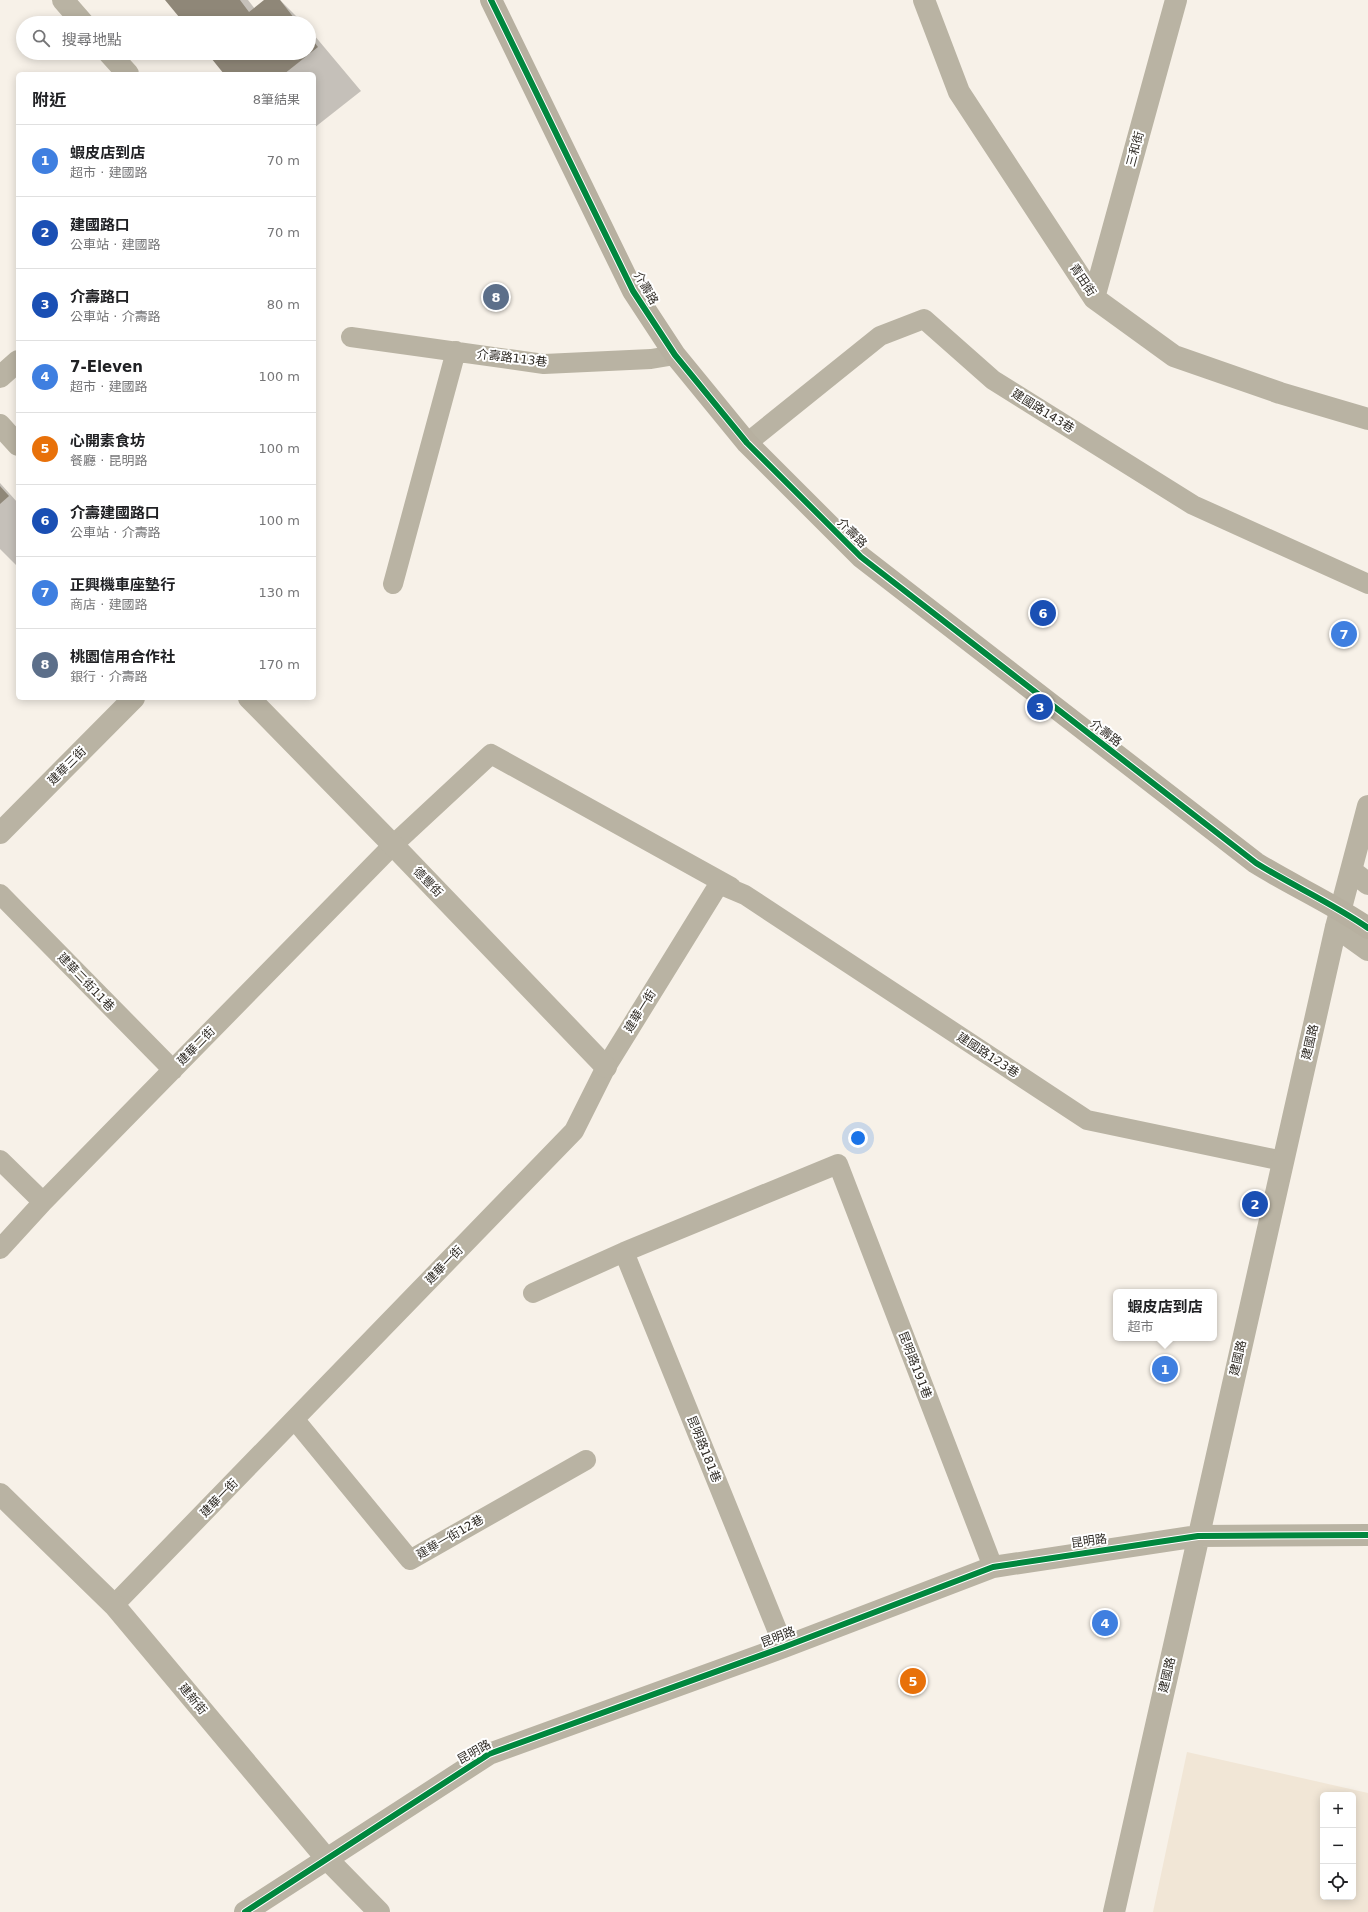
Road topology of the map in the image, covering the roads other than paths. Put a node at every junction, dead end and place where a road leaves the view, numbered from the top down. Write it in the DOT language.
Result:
graph roads {
  1 [pos="63,0"];
  2 [pos="491,0"];
  3 [pos="924,0"];
  4 [pos="1176,0"];
  5 [pos="77,16"];
  6 [pos="116,60"];
  7 [pos="126,72"];
  8 [pos="1094,298"];
  9 [pos="351,337"];
  10 [pos="456,351"];
  11 [pos="675,355"];
  12 [pos="16,363"];
  13 [pos="0,378"];
  14 [pos="1368,419"];
  15 [pos="0,425"];
  16 [pos="16,443"];
  17 [pos="747,443"];
  18 [pos="394,584"];
  19 [pos="1368,584"];
  20 [pos="132,700"];
  21 [pos="251,700"];
  22 [pos="1368,806"];
  23 [pos="0,833"];
  24 [pos="393,845"];
  25 [pos="1360,878"];
  26 [pos="719,884"];
  27 [pos="0,894"];
  28 [pos="745,895"];
  29 [pos="1339,918"];
  30 [pos="1368,928"];
  31 [pos="1368,950"];
  32 [pos="606,1067"];
  33 [pos="173,1070"];
  34 [pos="0,1160"];
  35 [pos="1283,1161"];
  36 [pos="43,1202"];
  37 [pos="0,1249"];
  38 [pos="624,1252"];
  39 [pos="533,1293"];
  40 [pos="294,1420"];
  41 [pos="586,1460"];
  42 [pos="0,1494"];
  43 [pos="1368,1535"];
  44 [pos="1198,1536"];
  45 [pos="993,1567"];
  46 [pos="114,1605"];
  47 [pos="784,1647"];
  48 [pos="326,1858"];
  49 [pos="245,1912"];
  50 [pos="379,1912"];
  51 [pos="1114,1912"];
  1 -- 5 [label="street"];
  2 -- 11 [label="street, 介壽路"];
  3 -- 8 [label="street, 青田街"];
  4 -- 8 [label="street, 三和街"];
  6 -- 7 [label="street"];
  8 -- 14 [label="street, 青田街"];
  9 -- 10 [label="lane, 介壽路113巷"];
  10 -- 11 [label="lane, 介壽路113巷"];
  10 -- 18 [label="lane"];
  11 -- 17 [label="street, 介壽路"];
  12 -- 13 [label="street"];
  15 -- 16 [label="street"];
  17 -- 19 [label="lane, 建國路143巷"];
  17 -- 29 [label="street, 介壽路"];
  20 -- 23 [label="street, 建華三街"];
  21 -- 24 [label="street, 德豐街"];
  22 -- 25 [label="street, 建國路"];
  24 -- 28 [label="lane, 建華二街"];
  24 -- 32 [label="street, 德豐街"];
  24 -- 33 [label="lane, 建華二街"];
  25 -- 29 [label="street, 建國路"];
  26 -- 28 [label="lane, 建國路123巷"];
  26 -- 32 [label="lane, 建華一街"];
  27 -- 33 [label="lane, 建華二街11巷"];
  28 -- 35 [label="lane, 建國路123巷"];
  29 -- 30 [label="street, 介壽路"];
  29 -- 31 [label="street, 介壽路"];
  29 -- 35 [label="street, 建國路"];
  32 -- 40 [label="lane, 建華一街"];
  33 -- 36 [label="lane, 建華二街"];
  34 -- 36 [label="lane"];
  35 -- 44 [label="street, 建國路"];
  36 -- 37 [label="lane, 建華二街"];
  38 -- 39 [label="lane"];
  38 -- 45 [label="lane, 昆明路191巷"];
  38 -- 47 [label="lane, 昆明路181巷"];
  40 -- 41 [label="lane, 建華一街12巷"];
  40 -- 46 [label="lane, 建華一街"];
  42 -- 46 [label="street, 建新街"];
  43 -- 44 [label="street, 昆明路"];
  44 -- 45 [label="street, 昆明路"];
  44 -- 51 [label="street, 建國路"];
  45 -- 47 [label="street, 昆明路"];
  46 -- 48 [label="street, 建新街"];
  47 -- 48 [label="street, 昆明路"];
  48 -- 49 [label="street, 昆明路"];
  48 -- 50 [label="street, 建新街"];
}
